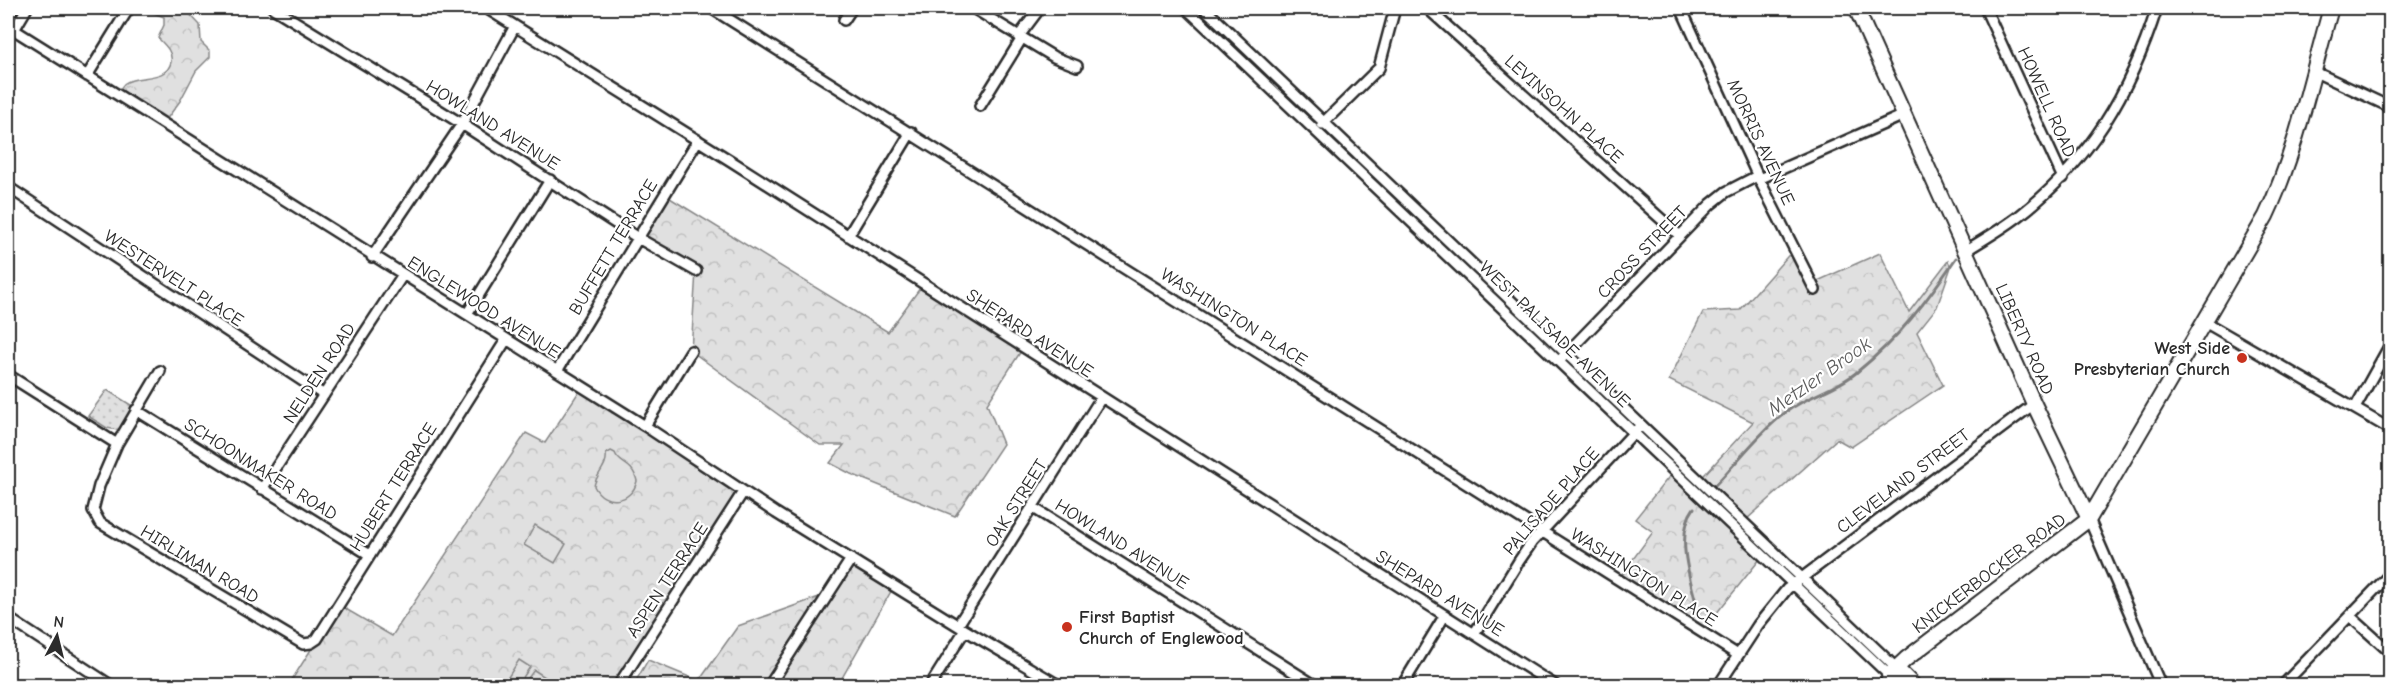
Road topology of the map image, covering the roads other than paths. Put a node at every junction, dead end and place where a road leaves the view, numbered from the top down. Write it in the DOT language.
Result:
graph roads {
  1 [pos="27,8"];
  2 [pos="129,8"];
  3 [pos="273,8"];
  4 [pos="486,8"];
  5 [pos="711,8"];
  6 [pos="852,8"];
  7 [pos="973,8"];
  8 [pos="1040,8"];
  9 [pos="1186,8"];
  10 [pos="1204,8"];
  11 [pos="1395,8"];
  12 [pos="1426,8"];
  13 [pos="1681,8"];
  14 [pos="1856,8"];
  15 [pos="1986,8"];
  16 [pos="2157,8"];
  17 [pos="2331,8"];
  18 [pos="844,20"];
  19 [pos="515,26"];
  20 [pos="10,28"];
  21 [pos="1021,37"];
  22 [pos="1077,66"];
  23 [pos="2313,71"];
  24 [pos="87,76"];
  25 [pos="980,106"];
  26 [pos="2391,107"];
  27 [pos="1904,115"];
  28 [pos="1324,122"];
  29 [pos="462,124"];
  30 [pos="1316,130"];
  31 [pos="911,132"];
  32 [pos="698,140"];
  33 [pos="1758,178"];
  34 [pos="2063,178"];
  35 [pos="550,180"];
  36 [pos="8,187"];
  37 [pos="848,236"];
  38 [pos="1680,236"];
  39 [pos="638,237"];
  40 [pos="1965,251"];
  41 [pos="372,257"];
  42 [pos="696,271"];
  43 [pos="402,276"];
  44 [pos="1815,290"];
  45 [pos="467,314"];
  46 [pos="2203,321"];
  47 [pos="506,340"];
  48 [pos="2391,345"];
  49 [pos="691,351"];
  50 [pos="1567,354"];
  51 [pos="1559,362"];
  52 [pos="160,371"];
  53 [pos="557,371"];
  54 [pos="8,375"];
  55 [pos="324,395"];
  56 [pos="1101,398"];
  57 [pos="2034,404"];
  58 [pos="2355,408"];
  59 [pos="136,411"];
  60 [pos="1641,425"];
  61 [pos="645,426"];
  62 [pos="2391,429"];
  63 [pos="1633,433"];
  64 [pos="117,444"];
  65 [pos="262,489"];
  66 [pos="743,492"];
  67 [pos="1032,507"];
  68 [pos="2089,519"];
  69 [pos="1542,531"];
  70 [pos="370,555"];
  71 [pos="851,559"];
  72 [pos="2391,574"];
  73 [pos="1800,578"];
  74 [pos="1792,585"];
  75 [pos="1445,615"];
  76 [pos="2350,616"];
  77 [pos="8,618"];
  78 [pos="962,627"];
  79 [pos="1474,634"];
  80 [pos="303,644"];
  81 [pos="2391,652"];
  82 [pos="1738,655"];
  83 [pos="1889,676"];
  84 [pos="112,686"];
  85 [pos="618,686"];
  86 [pos="769,686"];
  87 [pos="930,686"];
  88 [pos="1060,686"];
  89 [pos="1316,686"];
  90 [pos="1402,686"];
  91 [pos="1556,686"];
  92 [pos="1719,686"];
  93 [pos="1899,686"];
  94 [pos="1914,686"];
  95 [pos="2161,686"];
  96 [pos="2282,686"];
  1 -- 20 [label="street"];
  2 -- 24 [label="street"];
  3 -- 29 [label="street, HOWLAND AVENUE"];
  4 -- 19 [label="street, SHEPARD AVENUE"];
  5 -- 31 [label="street, WASHINGTON PLACE"];
  6 -- 18 [label="street"];
  7 -- 21 [label="street"];
  8 -- 21 [label="street"];
  9 -- 30 [label="street, WEST PALISADE AVENUE"];
  10 -- 28 [label="street, WEST PALISADE AVENUE"];
  11 -- 28 [label="street"];
  12 -- 38 [label="street, LEVINSOHN PLACE"];
  13 -- 33 [label="street, MORRIS AVENUE"];
  14 -- 27 [label="main road, LIBERTY ROAD"];
  15 -- 34 [label="street, HOWELL ROAD"];
  16 -- 34 [label="street"];
  17 -- 23 [label="main road, KNICKERBOCKER ROAD"];
  19 -- 29 [label="street"];
  19 -- 32 [label="street, SHEPARD AVENUE"];
  20 -- 24 [label="street, ENGLEWOOD AVENUE"];
  21 -- 22 [label="street"];
  21 -- 25 [label="street"];
  23 -- 26 [label="street"];
  23 -- 46 [label="main road, KNICKERBOCKER ROAD"];
  24 -- 41 [label="street, ENGLEWOOD AVENUE"];
  27 -- 33 [label="street, CROSS STREET"];
  27 -- 40 [label="main road, LIBERTY ROAD"];
  28 -- 30 [label="street"];
  28 -- 50 [label="street, WEST PALISADE AVENUE"];
  29 -- 35 [label="street, HOWLAND AVENUE"];
  29 -- 41 [label="street"];
  30 -- 51 [label="street, WEST PALISADE AVENUE"];
  31 -- 37 [label="street"];
  31 -- 69 [label="street, WASHINGTON PLACE"];
  32 -- 37 [label="street, SHEPARD AVENUE"];
  32 -- 39 [label="street, BUFFETT TERRACE"];
  33 -- 38 [label="street, CROSS STREET"];
  33 -- 44 [label="street, MORRIS AVENUE"];
  34 -- 40 [label="street"];
  35 -- 39 [label="street, HOWLAND AVENUE"];
  35 -- 45 [label="street"];
  36 -- 55 [label="street, WESTERVELT PLACE"];
  37 -- 56 [label="street, SHEPARD AVENUE"];
  38 -- 50 [label="street, CROSS STREET"];
  39 -- 42 [label="street, HOWLAND AVENUE"];
  39 -- 53 [label="street, BUFFETT TERRACE"];
  40 -- 57 [label="main road, LIBERTY ROAD"];
  41 -- 43 [label="street, ENGLEWOOD AVENUE"];
  43 -- 45 [label="street, ENGLEWOOD AVENUE"];
  43 -- 55 [label="street, NELDEN ROAD"];
  45 -- 47 [label="street, ENGLEWOOD AVENUE"];
  46 -- 58 [label="street"];
  46 -- 68 [label="main road, KNICKERBOCKER ROAD"];
  47 -- 53 [label="street, ENGLEWOOD AVENUE"];
  47 -- 70 [label="street, HUBERT TERRACE"];
  48 -- 58 [label="street"];
  49 -- 61 [label="street"];
  50 -- 51 [label="street, CROSS STREET"];
  50 -- 60 [label="street, WEST PALISADE AVENUE"];
  51 -- 63 [label="street, WEST PALISADE AVENUE"];
  52 -- 59 [label="street"];
  53 -- 61 [label="street, ENGLEWOOD AVENUE"];
  54 -- 64 [label="street"];
  55 -- 65 [label="street, NELDEN ROAD"];
  56 -- 67 [label="street, OAK STREET"];
  56 -- 75 [label="street, SHEPARD AVENUE"];
  57 -- 68 [label="main road, LIBERTY ROAD"];
  57 -- 73 [label="street, CLEVELAND STREET"];
  58 -- 62 [label="street"];
  59 -- 64 [label="street"];
  59 -- 65 [label="street, SCHOONMAKER ROAD"];
  60 -- 63 [label="street, PALISADE PLACE"];
  60 -- 73 [label="street, WEST PALISADE AVENUE"];
  61 -- 66 [label="street, ENGLEWOOD AVENUE"];
  63 -- 69 [label="street, PALISADE PLACE"];
  63 -- 74 [label="street, WEST PALISADE AVENUE"];
  64 -- 80 [label="street, HIRLIMAN ROAD"];
  65 -- 70 [label="street, SCHOONMAKER ROAD"];
  66 -- 71 [label="street, ENGLEWOOD AVENUE"];
  66 -- 85 [label="street, ASPEN TERRACE"];
  67 -- 78 [label="street, OAK STREET"];
  67 -- 89 [label="street, HOWLAND AVENUE"];
  68 -- 83 [label="main road, KNICKERBOCKER ROAD"];
  68 -- 95 [label="street, LIBERTY ROAD"];
  69 -- 79 [label="street, PALISADE PLACE"];
  69 -- 82 [label="street, WASHINGTON PLACE"];
  70 -- 80 [label="street, HUBERT TERRACE"];
  71 -- 78 [label="street, ENGLEWOOD AVENUE"];
  71 -- 86 [label="street"];
  72 -- 76 [label="street"];
  73 -- 74 [label="street, CLEVELAND STREET"];
  73 -- 83 [label="street, WEST PALISADE AVENUE"];
  74 -- 82 [label="street, CLEVELAND STREET"];
  74 -- 83 [label="street, WEST PALISADE AVENUE"];
  75 -- 79 [label="street, SHEPARD AVENUE"];
  75 -- 90 [label="street"];
  76 -- 81 [label="street"];
  76 -- 96 [label="street"];
  77 -- 84 [label="street"];
  78 -- 87 [label="street, OAK STREET"];
  78 -- 88 [label="street, ENGLEWOOD AVENUE"];
  79 -- 91 [label="street, SHEPARD AVENUE"];
  82 -- 92 [label="street, CLEVELAND STREET"];
  83 -- 93 [label="main road, WEST PALISADE AVENUE"];
  83 -- 94 [label="main road, WEST PALISADE AVENUE"];
}
